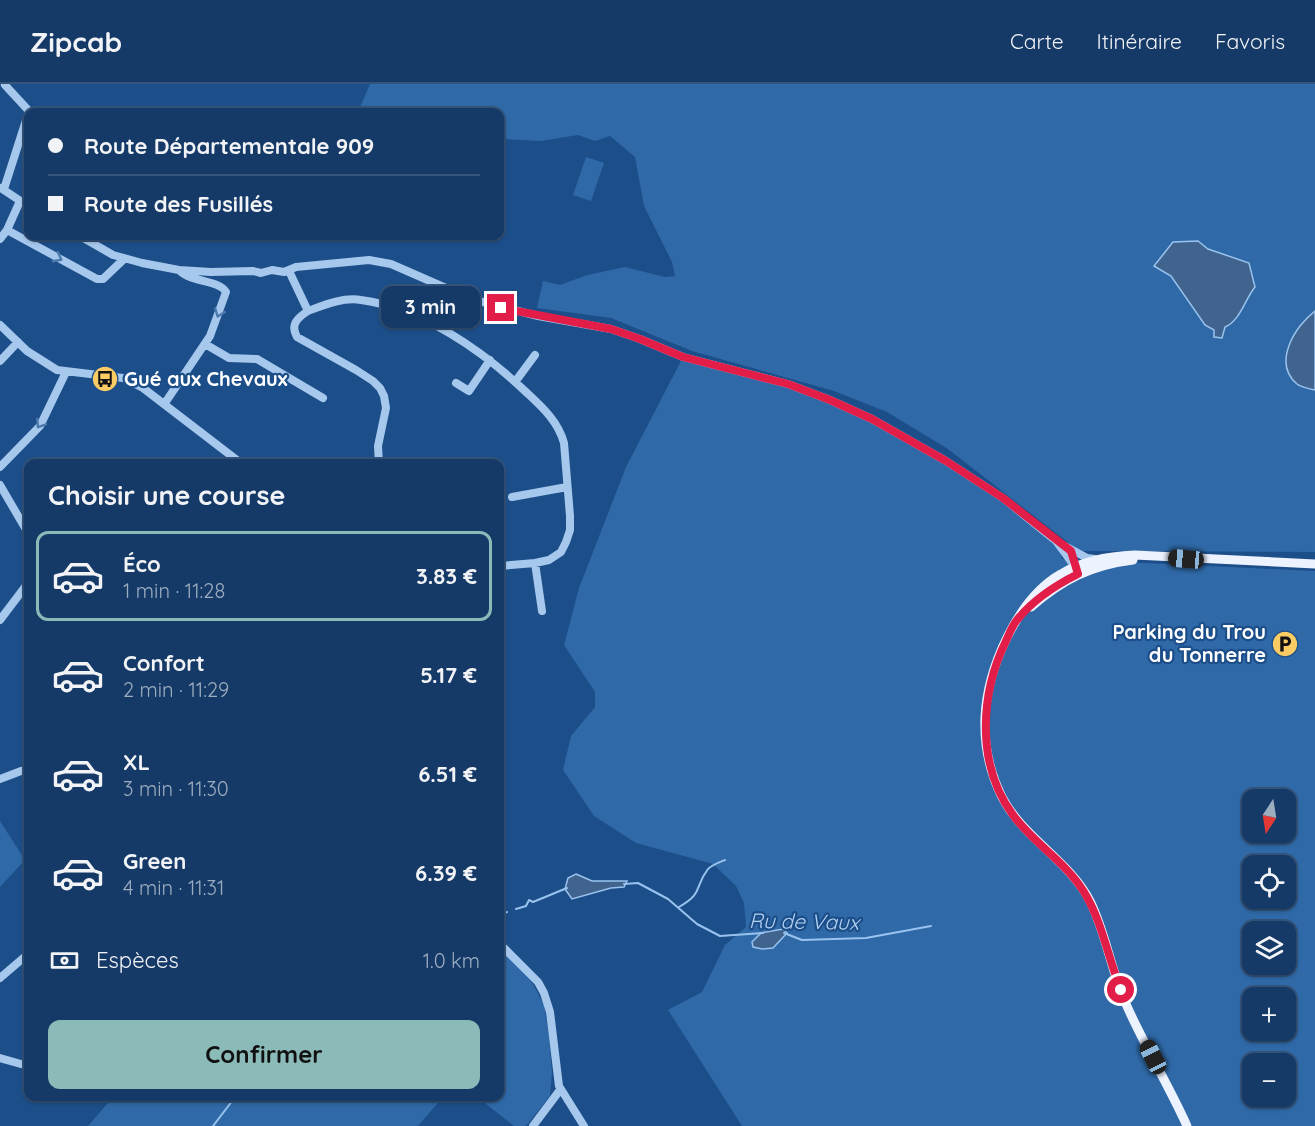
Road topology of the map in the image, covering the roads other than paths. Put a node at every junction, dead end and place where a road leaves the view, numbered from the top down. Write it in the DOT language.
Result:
graph roads {
  1 [pos="4,86"];
  2 [pos="26,108"];
  3 [pos="24,125"];
  4 [pos="2,188"];
  5 [pos="20,201"];
  6 [pos="24,204"];
  7 [pos="7,230"];
  8 [pos="0,239"];
  9 [pos="24,239"];
  10 [pos="25,240"];
  11 [pos="87,240"];
  12 [pos="124,258"];
  13 [pos="179,270"];
  14 [pos="289,271"];
  15 [pos="308,311"];
  16 [pos="0,325"];
  17 [pos="18,342"];
  18 [pos="205,344"];
  19 [pos="535,355"];
  20 [pos="490,360"];
  21 [pos="0,361"];
  22 [pos="66,372"];
  23 [pos="515,382"];
  24 [pos="456,383"];
  25 [pos="323,398"];
  26 [pos="165,403"];
  27 [pos="236,459"];
  28 [pos="379,459"];
  29 [pos="0,468"];
  30 [pos="0,485"];
  31 [pos="567,487"];
  32 [pos="512,496"];
  33 [pos="24,526"];
  34 [pos="1056,541"];
  35 [pos="1071,551"];
  36 [pos="1097,559"];
  37 [pos="1186,559"];
  38 [pos="535,563"];
  39 [pos="1315,564"];
  40 [pos="504,566"];
  41 [pos="1077,571"];
  42 [pos="24,588"];
  43 [pos="542,611"];
  44 [pos="0,620"];
  45 [pos="24,771"];
  46 [pos="0,779"];
  47 [pos="504,948"];
  48 [pos="24,957"];
  49 [pos="0,978"];
  50 [pos="0,1058"];
  51 [pos="24,1065"];
  52 [pos="560,1090"];
  53 [pos="533,1126"];
  54 [pos="584,1126"];
  55 [pos="1187,1126"];
  1 -- 2 [label="street"];
  3 -- 4 [label="street"];
  4 -- 5 [label="street"];
  5 -- 6 [label="street"];
  5 -- 7 [label="street"];
  7 -- 8 [label="street"];
  7 -- 9 [label="street, one-way"];
  10 -- 12 [label="street, one-way"];
  11 -- 12 [label="street"];
  12 -- 13 [label="street"];
  13 -- 14 [label="street"];
  13 -- 18 [label="street, one-way"];
  14 -- 15 [label="street"];
  14 -- 34 [label="street"];
  15 -- 20 [label="street"];
  15 -- 28 [label="street"];
  16 -- 17 [label="street"];
  17 -- 21 [label="street"];
  17 -- 22 [label="street"];
  18 -- 25 [label="street"];
  18 -- 26 [label="street"];
  19 -- 23 [label="street"];
  20 -- 23 [label="street"];
  20 -- 24 [label="street"];
  22 -- 26 [label="street"];
  22 -- 29 [label="street, one-way"];
  23 -- 31 [label="street"];
  26 -- 27 [label="street"];
  30 -- 33 [label="street"];
  31 -- 32 [label="street"];
  31 -- 38 [label="street"];
  34 -- 35 [label="street"];
  34 -- 41 [label="street"];
  35 -- 36 [label="street"];
  35 -- 41 [label="street"];
  36 -- 37 [label="main road"];
  36 -- 41 [label="main road"];
  37 -- 39 [label="main road"];
  37 -- 41 [label="main road"];
  38 -- 40 [label="street"];
  38 -- 43 [label="street"];
  41 -- 55 [label="main road"];
  42 -- 44 [label="street"];
  45 -- 46 [label="street"];
  47 -- 52 [label="street"];
  48 -- 49 [label="street"];
  50 -- 51 [label="street"];
  52 -- 53 [label="street"];
  52 -- 54 [label="street"];
}
